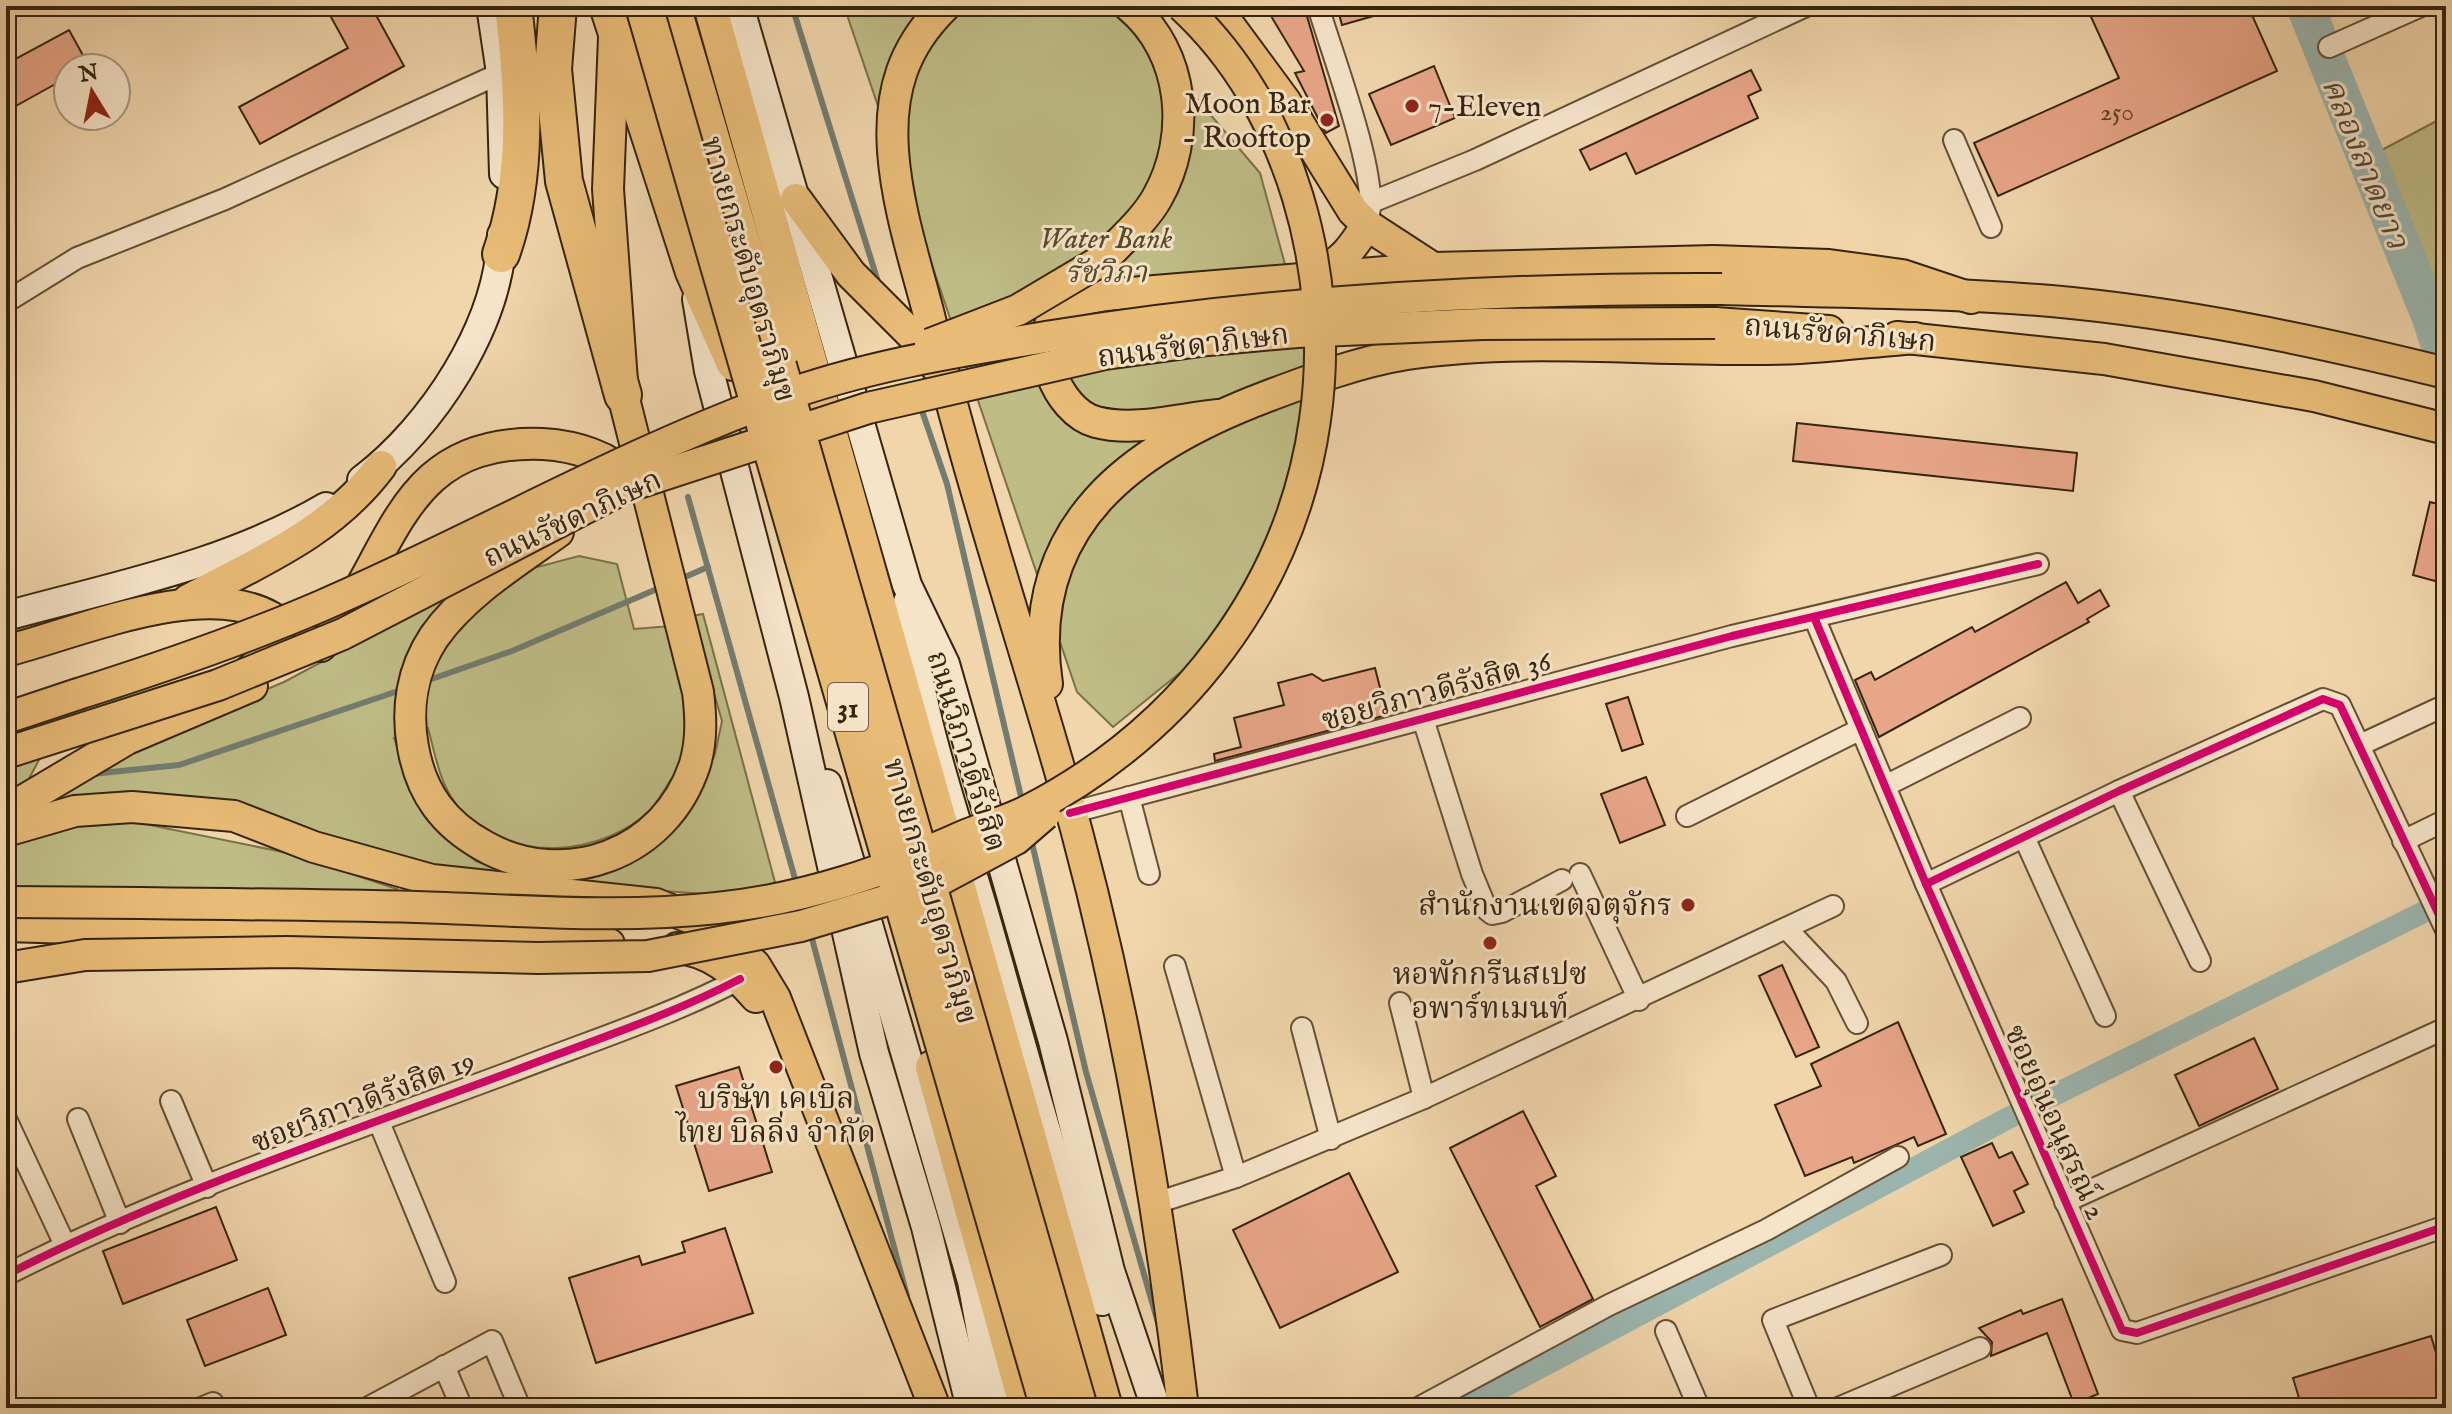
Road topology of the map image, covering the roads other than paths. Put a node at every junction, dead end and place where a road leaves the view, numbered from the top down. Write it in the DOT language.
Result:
graph roads {
  1 [pos="491,6"];
  2 [pos="513,6"];
  3 [pos="558,6"];
  4 [pos="644,6"];
  5 [pos="672,6"];
  6 [pos="710,6"];
  7 [pos="739,6"];
  8 [pos="945,6"];
  9 [pos="1129,6"];
  10 [pos="1182,6"];
  11 [pos="1215,6"];
  12 [pos="1318,6"];
  13 [pos="1806,6"];
  14 [pos="2421,6"];
  15 [pos="610,21"];
  16 [pos="2329,47"];
  17 [pos="501,73"];
  18 [pos="1954,140"];
  19 [pos="796,199"];
  20 [pos="1370,214"];
  21 [pos="1991,227"];
  22 [pos="501,254"];
  23 [pos="1433,268"];
  24 [pos="692,272"];
  25 [pos="1304,279"];
  26 [pos="1971,298"];
  27 [pos="6,302"];
  28 [pos="1915,338"];
  29 [pos="2437,371"];
  30 [pos="858,373"];
  31 [pos="945,380"];
  32 [pos="623,395"];
  33 [pos="1218,415"];
  34 [pos="2446,429"];
  35 [pos="381,466"];
  36 [pos="600,498"];
  37 [pos="652,501"];
  38 [pos="2038,564"];
  39 [pos="907,585"];
  40 [pos="183,603"];
  41 [pos="6,616"];
  42 [pos="1814,617"];
  43 [pos="6,651"];
  44 [pos="78,694"];
  45 [pos="794,697"];
  46 [pos="213,702"];
  47 [pos="2446,705"];
  48 [pos="6,706"];
  49 [pos="6,718"];
  50 [pos="2020,718"];
  51 [pos="1423,719"];
  52 [pos="1861,729"];
  53 [pos="2360,745"];
  54 [pos="6,753"];
  55 [pos="1885,786"];
  56 [pos="2119,791"];
  57 [pos="1066,793"];
  58 [pos="1129,797"];
  59 [pos="6,811"];
  60 [pos="1687,816"];
  61 [pos="2446,820"];
  62 [pos="6,831"];
  63 [pos="2024,837"];
  64 [pos="2403,841"];
  65 [pos="1149,874"];
  66 [pos="1926,884"];
  67 [pos="6,902"];
  68 [pos="1833,906"];
  69 [pos="6,926"];
  70 [pos="1787,929"];
  71 [pos="2446,930"];
  72 [pos="2200,961"];
  73 [pos="1175,966"];
  74 [pos="6,968"];
  75 [pos="740,979"];
  76 [pos="1639,1000"];
  77 [pos="1400,1003"];
  78 [pos="2105,1016"];
  79 [pos="1857,1023"];
  80 [pos="1302,1028"];
  81 [pos="2446,1028"];
  82 [pos="792,1037"];
  83 [pos="1424,1098"];
  84 [pos="171,1101"];
  85 [pos="6,1119"];
  86 [pos="78,1119"];
  87 [pos="379,1122"];
  88 [pos="1331,1139"];
  89 [pos="1898,1157"];
  90 [pos="1236,1177"];
  91 [pos="207,1187"];
  92 [pos="2065,1202"];
  93 [pos="1156,1203"];
  94 [pos="120,1223"];
  95 [pos="2446,1226"];
  96 [pos="65,1245"];
  97 [pos="1941,1255"];
  98 [pos="6,1275"];
  99 [pos="445,1282"];
  100 [pos="1666,1331"];
  101 [pos="1980,1348"];
  102 [pos="444,1366"];
  103 [pos="404,1399"];
  104 [pos="201,1408"];
  105 [pos="215,1408"];
  106 [pos="367,1408"];
  107 [pos="462,1408"];
  108 [pos="520,1408"];
  109 [pos="935,1408"];
  110 [pos="971,1408"];
  111 [pos="995,1408"];
  112 [pos="1026,1408"];
  113 [pos="1049,1408"];
  114 [pos="1079,1408"];
  115 [pos="1106,1408"];
  116 [pos="1144,1408"];
  117 [pos="1156,1408"];
  118 [pos="1183,1408"];
  119 [pos="1418,1408"];
  120 [pos="1699,1408"];
  121 [pos="1809,1408"];
  122 [pos="1838,1408"];
  1 -- 17 [label="main road"];
  2 -- 22 [label="highway"];
  3 -- 32 [label="highway"];
  4 -- 113 [label="highway, ทางยกระดับอุตราภิมุข / 31, bridge"];
  5 -- 114 [label="highway, ทางยกระดับอุตราภิมุข / 31, bridge"];
  6 -- 115 [label="highway, ถนนวิภาวดีรังสิต / 31"];
  7 -- 19 [label="main road, ถนนวิภาวดีรังสิต"];
  8 -- 31 [label="main road"];
  9 -- 30 [label="main road, bridge"];
  10 -- 57 [label="main road, bridge"];
  11 -- 20 [label="main road"];
  12 -- 20 [label="street"];
  13 -- 20 [label="street"];
  14 -- 16 [label="street"];
  15 -- 24 [label="highway, 31"];
  15 -- 32 [label="main road"];
  17 -- 22 [label="main road"];
  17 -- 27 [label="street"];
  18 -- 21 [label="street"];
  19 -- 31 [label="main road"];
  19 -- 39 [label="main road, ถนนวิภาวดีรังสิต"];
  20 -- 23 [label="main road"];
  20 -- 25 [label="main road"];
  22 -- 35 [label="main road"];
  23 -- 25 [label="main road"];
  23 -- 26 [label="main road"];
  24 -- 45 [label="main road, 31"];
  24 -- 112 [label="highway, 31"];
  25 -- 33 [label="main road"];
  26 -- 29 [label="main road, ถนนรัชดาภิเษก"];
  26 -- 30 [label="main road, ถนนรัชดาภิเษก, bridge"];
  28 -- 33 [label="main road"];
  28 -- 34 [label="main road, ถนนรัชดาภิเษก"];
  28 -- 36 [label="main road, ถนนรัชดาภิเษก, bridge"];
  30 -- 44 [label="main road, ถนนรัชดาภิเษก, bridge"];
  31 -- 57 [label="main road"];
  32 -- 37 [label="main road"];
  33 -- 57 [label="main road"];
  35 -- 40 [label="main road"];
  35 -- 41 [label="main road"];
  36 -- 37 [label="main road, bridge"];
  36 -- 54 [label="main road, ถนนรัชดาภิเษก, bridge"];
  37 -- 46 [label="main road"];
  38 -- 42 [label="street, ซอยวิภาวดีรังสิต 36"];
  39 -- 116 [label="main road"];
  39 -- 117 [label="main road, ถนนวิภาวดีรังสิต"];
  40 -- 43 [label="main road"];
  40 -- 46 [label="main road"];
  42 -- 51 [label="street, ซอยวิภาวดีรังสิต 36"];
  42 -- 52 [label="street, ซอยอุ่นอนุสรณ์ 2"];
  44 -- 48 [label="main road"];
  44 -- 49 [label="main road, ถนนรัชดาภิเษก"];
  45 -- 110 [label="main road, 31"];
  45 -- 111 [label="main road"];
  46 -- 59 [label="main road"];
  47 -- 53 [label="street"];
  50 -- 55 [label="street"];
  51 -- 58 [label="street, ซอยวิภาวดีรังสิต 36"];
  51 -- 76 [label="street"];
  52 -- 55 [label="street, ซอยอุ่นอนุสรณ์ 2"];
  52 -- 60 [label="street"];
  53 -- 56 [label="street"];
  53 -- 64 [label="street"];
  55 -- 66 [label="street, ซอยอุ่นอนุสรณ์ 2"];
  56 -- 63 [label="street"];
  56 -- 72 [label="street"];
  57 -- 58 [label="street, ซอยวิภาวดีรังสิต 36"];
  57 -- 67 [label="main road, bridge"];
  57 -- 74 [label="main road, bridge"];
  57 -- 93 [label="main road"];
  58 -- 65 [label="street"];
  61 -- 64 [label="street"];
  62 -- 82 [label="main road"];
  63 -- 66 [label="street"];
  63 -- 78 [label="street"];
  64 -- 71 [label="street"];
  66 -- 92 [label="street, ซอยอุ่นอนุสรณ์ 2"];
  68 -- 70 [label="street"];
  69 -- 75 [label="main road"];
  70 -- 76 [label="street"];
  70 -- 79 [label="street"];
  73 -- 90 [label="street"];
  75 -- 82 [label="main road"];
  75 -- 87 [label="street, ซอยวิภาวดีรังสิต 19"];
  76 -- 83 [label="street"];
  77 -- 83 [label="street"];
  80 -- 88 [label="street"];
  81 -- 92 [label="street"];
  82 -- 109 [label="main road"];
  83 -- 88 [label="street"];
  84 -- 91 [label="street"];
  85 -- 96 [label="street"];
  86 -- 94 [label="street"];
  87 -- 91 [label="street, ซอยวิภาวดีรังสิต 19"];
  87 -- 99 [label="street"];
  88 -- 90 [label="street"];
  89 -- 119 [label="street"];
  90 -- 93 [label="street"];
  91 -- 94 [label="street, ซอยวิภาวดีรังสิต 19"];
  92 -- 95 [label="street, ซอยอุ่นอนุสรณ์ 2"];
  93 -- 118 [label="main road"];
  94 -- 96 [label="street, ซอยวิภาวดีรังสิต 19"];
  96 -- 98 [label="street, ซอยวิภาวดีรังสิต 19"];
  97 -- 121 [label="street"];
  100 -- 120 [label="street"];
  101 -- 122 [label="street"];
  102 -- 103 [label="street"];
  102 -- 107 [label="street"];
  102 -- 108 [label="street"];
  103 -- 106 [label="street"];
  104 -- 105 [label="street"];
}
